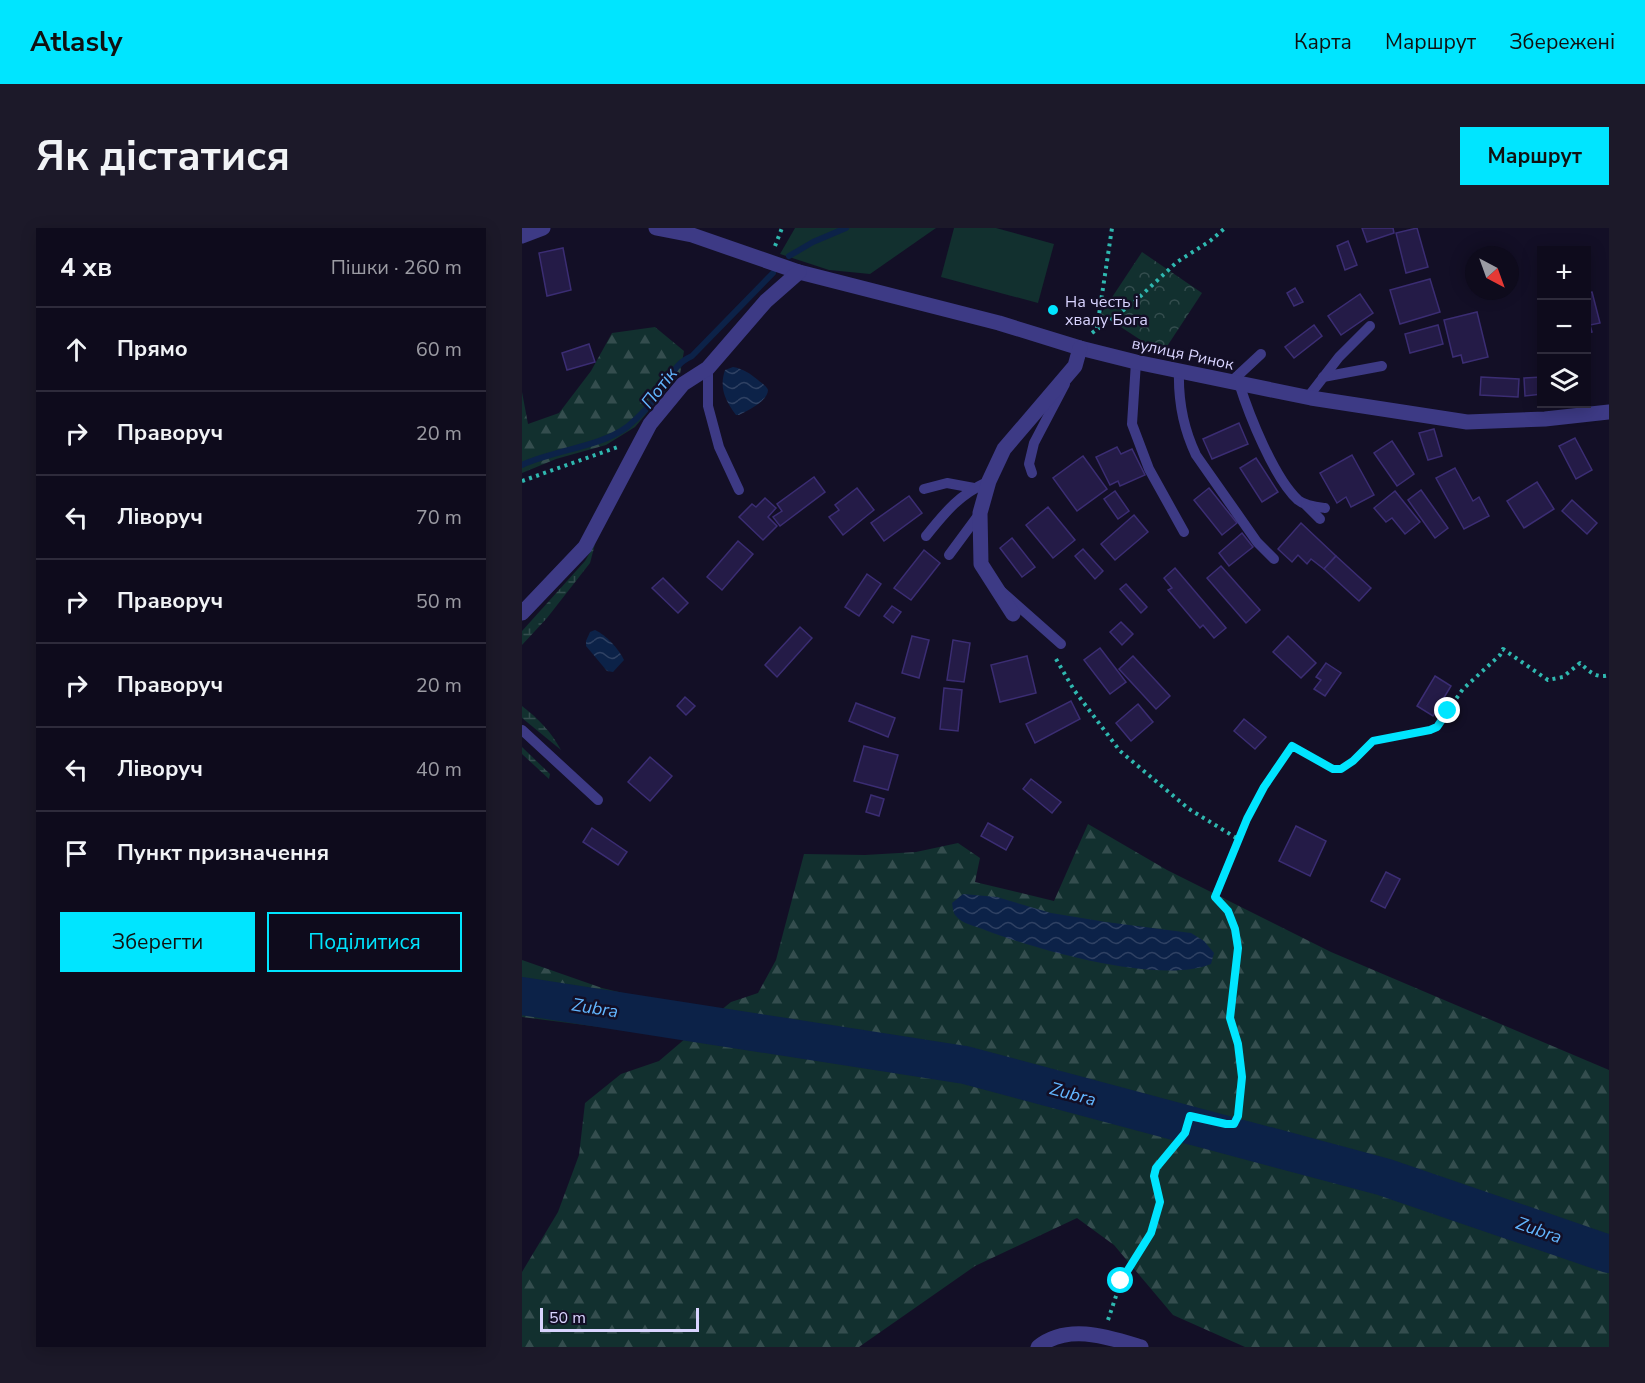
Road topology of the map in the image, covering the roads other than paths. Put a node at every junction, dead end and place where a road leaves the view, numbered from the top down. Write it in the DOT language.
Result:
graph roads {
  1 [pos="543,228"];
  2 [pos="656,228"];
  3 [pos="690,232"];
  4 [pos="522,236"];
  5 [pos="799,272"];
  6 [pos="1370,326"];
  7 [pos="1080,348"];
  8 [pos="1261,354"];
  9 [pos="1136,362"];
  10 [pos="1075,366"];
  11 [pos="1382,366"];
  12 [pos="708,368"];
  13 [pos="1179,370"];
  14 [pos="1323,378"];
  15 [pos="1236,382"];
  16 [pos="1308,397"];
  17 [pos="1609,412"];
  18 [pos="1032,473"];
  19 [pos="989,481"];
  20 [pos="974,488"];
  21 [pos="924,489"];
  22 [pos="739,490"];
  23 [pos="980,513"];
  24 [pos="1322,514"];
  25 [pos="1184,532"];
  26 [pos="926,536"];
  27 [pos="949,555"];
  28 [pos="1274,559"];
  29 [pos="995,586"];
  30 [pos="522,614"];
  31 [pos="1013,614"];
  32 [pos="1061,644"];
  33 [pos="522,730"];
  34 [pos="598,800"];
  35 [pos="1038,1347"];
  36 [pos="1141,1347"];
  1 -- 4 [label="street"];
  2 -- 3 [label="street, вулиця Ринок"];
  3 -- 5 [label="street, вулиця Ринок"];
  5 -- 7 [label="street, вулиця Ринок"];
  5 -- 12 [label="street"];
  6 -- 14 [label="lane"];
  7 -- 9 [label="street, вулиця Ринок"];
  7 -- 10 [label="street"];
  8 -- 15 [label="lane"];
  9 -- 13 [label="street, вулиця Ринок"];
  9 -- 25 [label="lane"];
  10 -- 18 [label="lane"];
  10 -- 19 [label="street"];
  11 -- 14 [label="lane"];
  12 -- 22 [label="lane"];
  12 -- 30 [label="street"];
  13 -- 15 [label="street, вулиця Ринок"];
  13 -- 28 [label="lane"];
  14 -- 16 [label="lane"];
  15 -- 16 [label="street, вулиця Ринок"];
  15 -- 24 [label="lane"];
  16 -- 17 [label="street, вулиця Ринок"];
  19 -- 20 [label="lane"];
  19 -- 23 [label="street"];
  20 -- 21 [label="lane"];
  20 -- 26 [label="lane"];
  23 -- 27 [label="lane"];
  23 -- 29 [label="street"];
  29 -- 31 [label="street"];
  29 -- 32 [label="lane"];
  33 -- 34 [label="lane"];
  35 -- 36 [label="street"];
}
